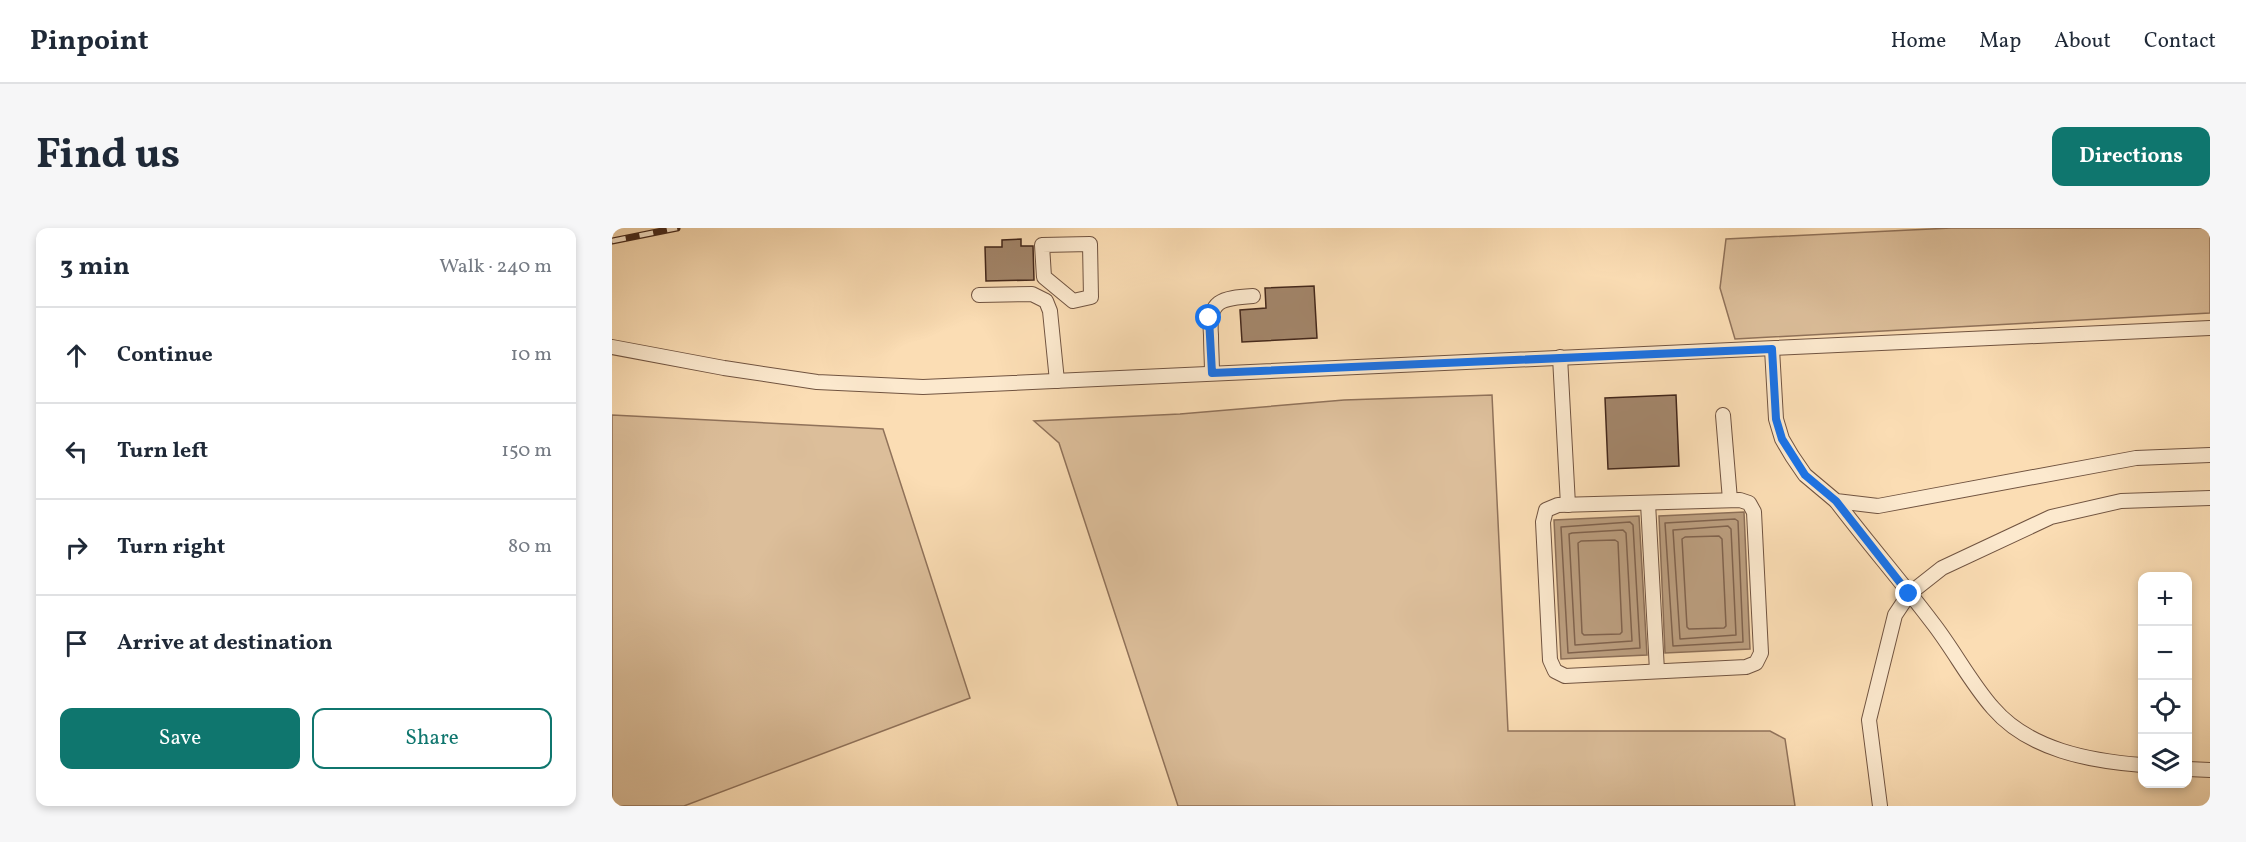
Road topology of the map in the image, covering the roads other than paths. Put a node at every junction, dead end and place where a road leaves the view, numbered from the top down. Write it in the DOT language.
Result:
graph roads {
  1 [pos="1060,290"];
  2 [pos="979,295"];
  3 [pos="1253,296"];
  4 [pos="1046,301"];
  5 [pos="2210,328"];
  6 [pos="612,347"];
  7 [pos="1772,349"];
  8 [pos="1560,357"];
  9 [pos="1212,373"];
  10 [pos="1057,381"];
  11 [pos="1723,415"];
  12 [pos="2210,455"];
  13 [pos="2210,498"];
  14 [pos="1730,500"];
  15 [pos="1836,501"];
  16 [pos="1648,502"];
  17 [pos="1568,505"];
  18 [pos="1909,594"];
  19 [pos="1657,671"];
  20 [pos="2138,765"];
  21 [pos="2192,768"];
  22 [pos="2210,770"];
  23 [pos="1880,806"];
  1 -- 1 [label="lane"];
  1 -- 4 [label="lane"];
  2 -- 4 [label="lane"];
  3 -- 9 [label="lane"];
  4 -- 10 [label="lane"];
  5 -- 7 [label="lane"];
  6 -- 10 [label="lane"];
  7 -- 8 [label="lane"];
  7 -- 15 [label="lane"];
  8 -- 9 [label="lane"];
  8 -- 17 [label="lane"];
  9 -- 10 [label="lane"];
  11 -- 14 [label="lane"];
  12 -- 15 [label="lane"];
  13 -- 18 [label="lane"];
  14 -- 16 [label="lane"];
  14 -- 19 [label="lane"];
  15 -- 18 [label="lane"];
  16 -- 17 [label="lane"];
  16 -- 19 [label="lane"];
  17 -- 19 [label="lane"];
  18 -- 20 [label="lane"];
  18 -- 23 [label="lane"];
  21 -- 22 [label="lane"];
}
